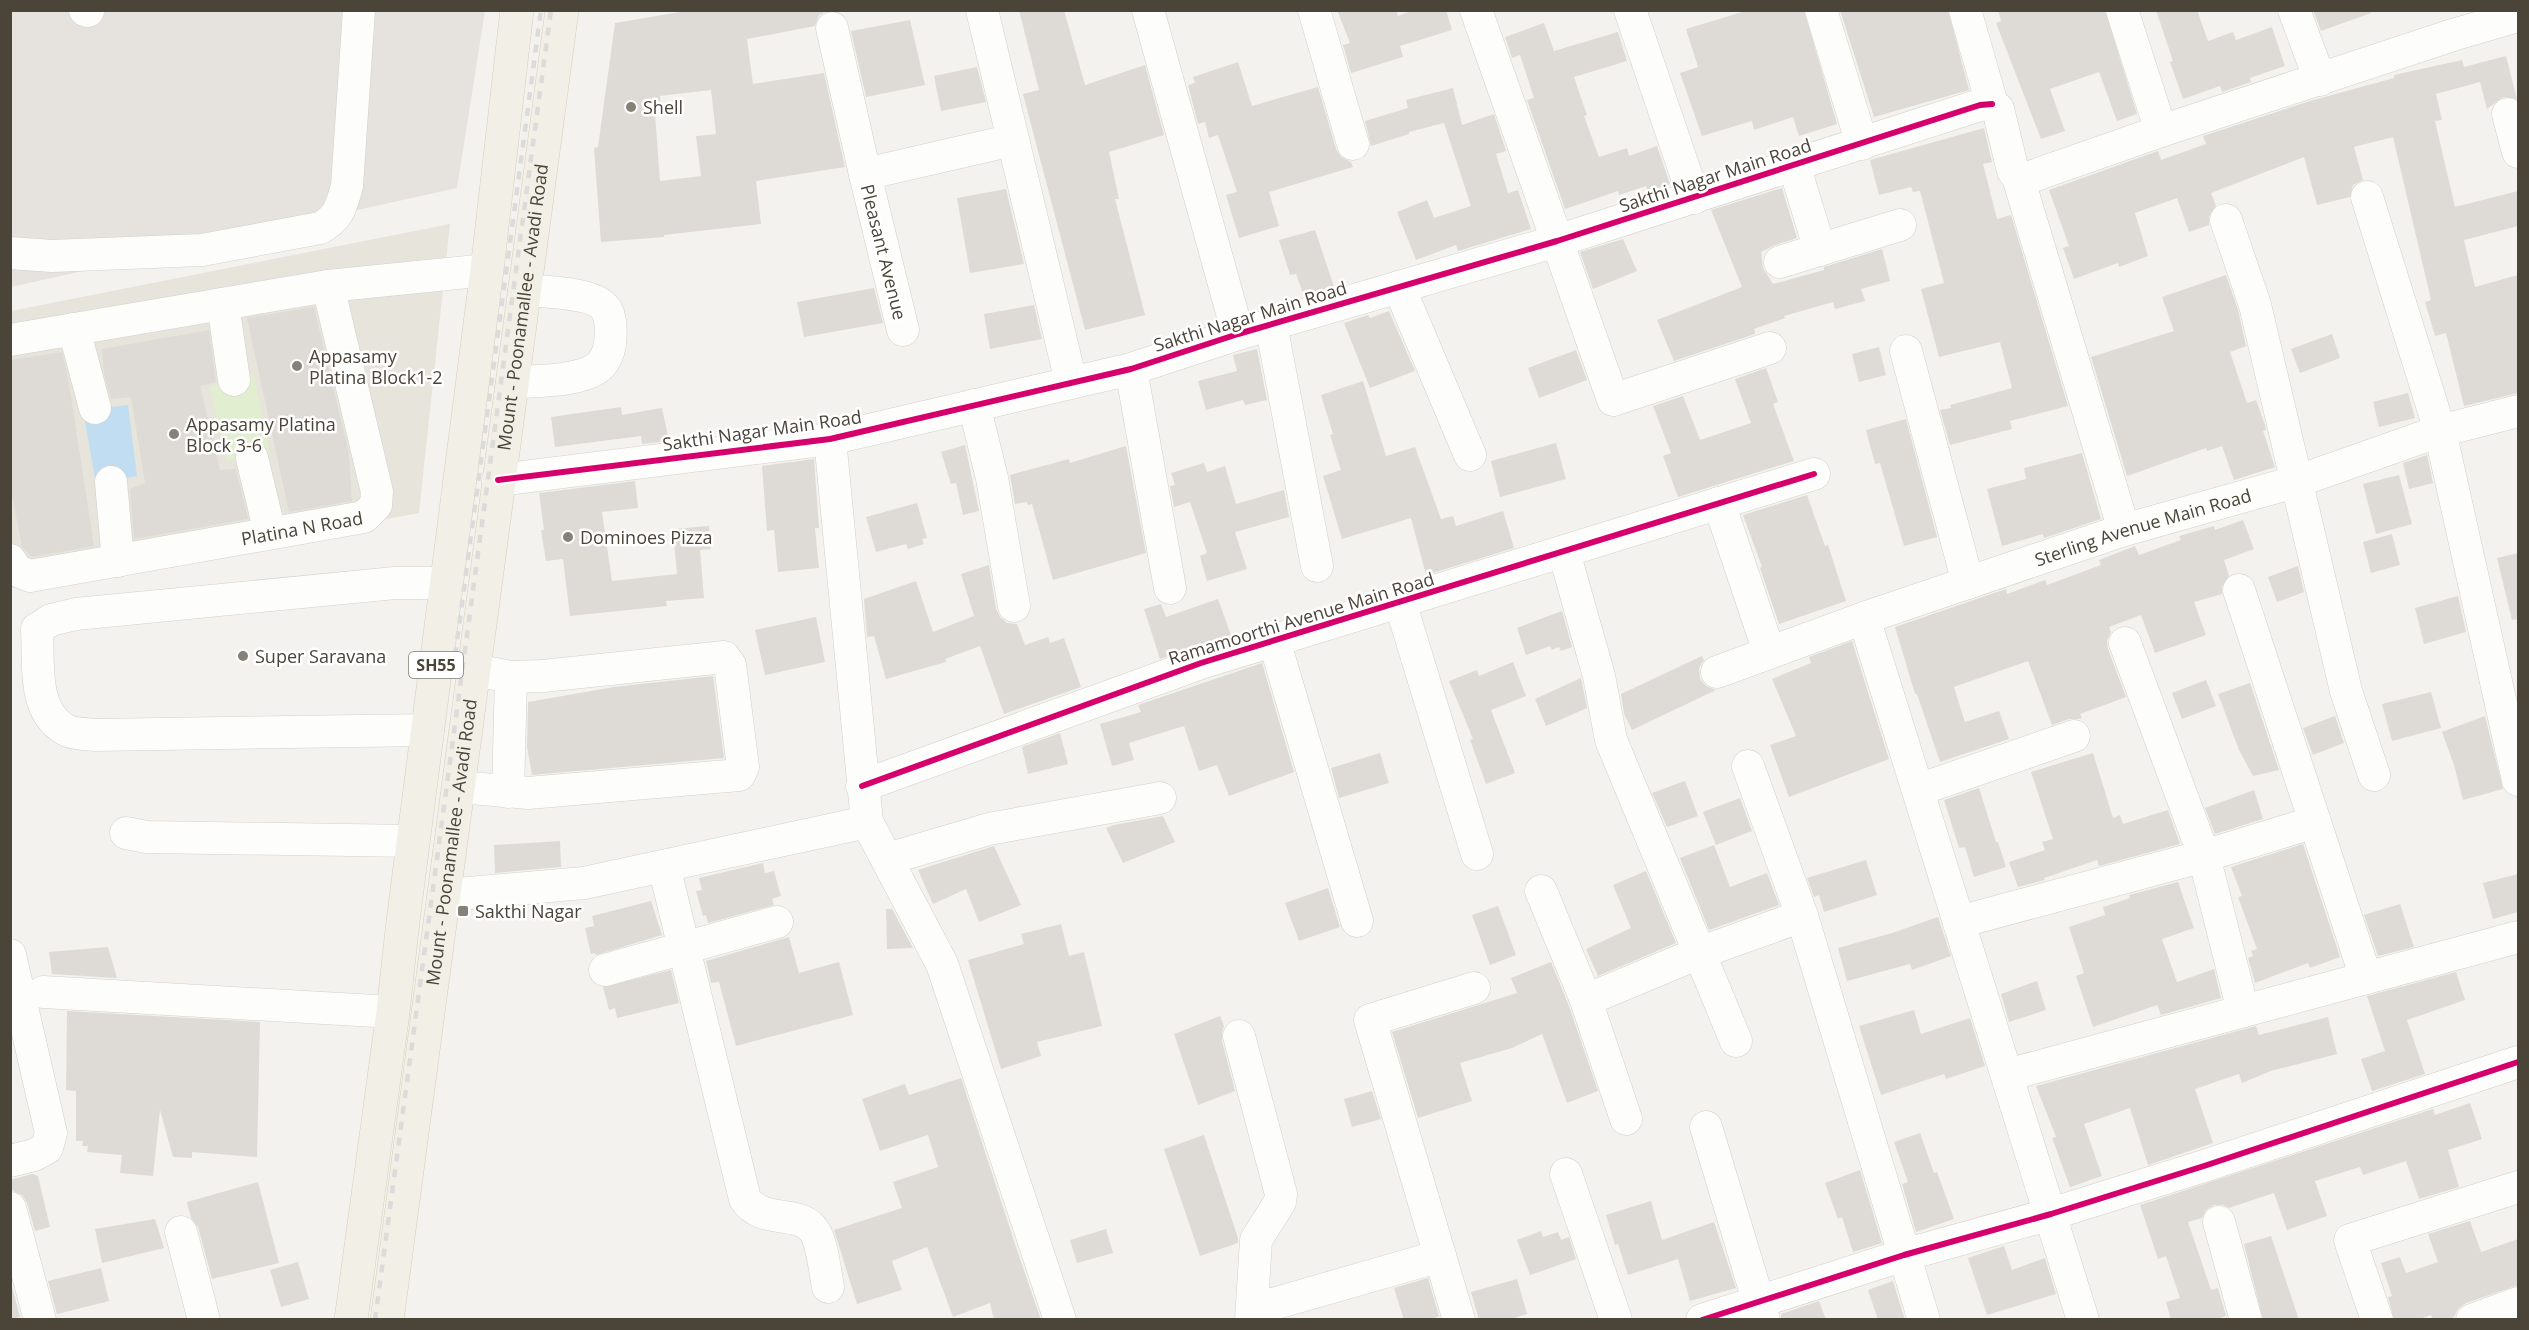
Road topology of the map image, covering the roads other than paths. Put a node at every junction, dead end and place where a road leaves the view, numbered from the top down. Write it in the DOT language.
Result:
graph roads {
  1 [pos="359,10"];
  2 [pos="517,10"];
  3 [pos="562,10"];
  4 [pos="982,10"];
  5 [pos="1148,10"];
  6 [pos="1314,10"];
  7 [pos="1476,10"];
  8 [pos="1630,10"];
  9 [pos="1821,10"];
  10 [pos="1965,10"];
  11 [pos="2122,10"];
  12 [pos="2294,10"];
  13 [pos="2518,16"];
  14 [pos="2451,22"];
  15 [pos="832,28"];
  16 [pos="2319,80"];
  17 [pos="1992,104"];
  18 [pos="2508,114"];
  19 [pos="2161,131"];
  20 [pos="1013,140"];
  21 [pos="1353,144"];
  22 [pos="1862,144"];
  23 [pos="2518,152"];
  24 [pos="1794,165"];
  25 [pos="865,174"];
  26 [pos="2018,177"];
  27 [pos="2367,197"];
  28 [pos="1694,198"];
  29 [pos="2226,220"];
  30 [pos="1900,225"];
  31 [pos="1557,241"];
  32 [pos="1820,250"];
  33 [pos="10,253"];
  34 [pos="1780,262"];
  35 [pos="487,270"];
  36 [pos="328,286"];
  37 [pos="1399,287"];
  38 [pos="524,290"];
  39 [pos="223,304"];
  40 [pos="1271,324"];
  41 [pos="74,329"];
  42 [pos="903,330"];
  43 [pos="1238,334"];
  44 [pos="10,340"];
  45 [pos="1770,348"];
  46 [pos="1906,351"];
  47 [pos="1131,369"];
  48 [pos="234,380"];
  49 [pos="1071,382"];
  50 [pos="512,383"];
  51 [pos="974,405"];
  52 [pos="95,408"];
  53 [pos="2518,411"];
  54 [pos="2440,431"];
  55 [pos="830,439"];
  56 [pos="1470,455"];
  57 [pos="252,458"];
  58 [pos="1814,474"];
  59 [pos="498,480"];
  60 [pos="2298,481"];
  61 [pos="111,482"];
  62 [pos="1719,503"];
  63 [pos="2124,530"];
  64 [pos="270,533"];
  65 [pos="1564,552"];
  66 [pos="10,560"];
  67 [pos="118,561"];
  68 [pos="1317,566"];
  69 [pos="447,583"];
  70 [pos="1968,583"];
  71 [pos="1170,588"];
  72 [pos="2239,590"];
  73 [pos="1400,602"];
  74 [pos="1014,606"];
  75 [pos="1864,618"];
  76 [pos="1274,640"];
  77 [pos="2126,643"];
  78 [pos="1768,652"];
  79 [pos="474,670"];
  80 [pos="1717,672"];
  81 [pos="511,677"];
  82 [pos="428,730"];
  83 [pos="2074,736"];
  84 [pos="1748,766"];
  85 [pos="2373,775"];
  86 [pos="2518,780"];
  87 [pos="862,786"];
  88 [pos="459,787"];
  89 [pos="1918,790"];
  90 [pos="508,792"];
  91 [pos="1160,798"];
  92 [pos="867,822"];
  93 [pos="2315,822"];
  94 [pos="126,833"];
  95 [pos="413,841"];
  96 [pos="1478,854"];
  97 [pos="2204,855"];
  98 [pos="887,859"];
  99 [pos="664,866"];
  100 [pos="1541,891"];
  101 [pos="446,895"];
  102 [pos="1802,916"];
  103 [pos="1357,921"];
  104 [pos="777,922"];
  105 [pos="1959,922"];
  106 [pos="2518,937"];
  107 [pos="683,949"];
  108 [pos="1699,953"];
  109 [pos="10,955"];
  110 [pos="605,970"];
  111 [pos="2366,978"];
  112 [pos="1474,988"];
  113 [pos="43,992"];
  114 [pos="1586,1000"];
  115 [pos="2243,1011"];
  116 [pos="393,1012"];
  117 [pos="1239,1036"];
  118 [pos="1736,1041"];
  119 [pos="2516,1070"];
  120 [pos="2007,1075"];
  121 [pos="1626,1119"];
  122 [pos="1706,1127"];
  123 [pos="10,1161"];
  124 [pos="1566,1174"];
  125 [pos="2518,1188"];
  126 [pos="10,1208"];
  127 [pos="2051,1214"];
  128 [pos="2219,1222"];
  129 [pos="181,1232"];
  130 [pos="362,1239"];
  131 [pos="397,1244"];
  132 [pos="1904,1255"];
  133 [pos="1440,1256"];
  134 [pos="828,1287"];
  135 [pos="2518,1303"];
  136 [pos="1762,1310"];
  137 [pos="1252,1315"];
  138 [pos="40,1320"];
  139 [pos="204,1320"];
  140 [pos="351,1320"];
  141 [pos="387,1320"];
  142 [pos="1060,1320"];
  143 [pos="1459,1320"];
  144 [pos="1616,1320"];
  145 [pos="1702,1320"];
  146 [pos="1924,1320"];
  147 [pos="2083,1320"];
  148 [pos="2246,1320"];
  149 [pos="2377,1320"];
  150 [pos="2472,1320"];
  1 -- 33 [label="street"];
  2 -- 35 [label="main road, SH55"];
  3 -- 38 [label="main road, Mount - Poonamallee - Avadi Road / SH55"];
  4 -- 20 [label="street"];
  5 -- 43 [label="street"];
  6 -- 21 [label="street"];
  7 -- 31 [label="street"];
  8 -- 28 [label="street"];
  9 -- 22 [label="street"];
  10 -- 17 [label="street"];
  11 -- 19 [label="street"];
  12 -- 16 [label="street"];
  13 -- 14 [label="street"];
  14 -- 16 [label="street"];
  15 -- 25 [label="street, Pleasant Avenue"];
  16 -- 19 [label="street"];
  17 -- 22 [label="street, Sakthi Nagar Main Road"];
  17 -- 26 [label="street"];
  18 -- 23 [label="street"];
  19 -- 26 [label="street"];
  20 -- 25 [label="street, Pleasant Avenue"];
  20 -- 49 [label="street"];
  22 -- 24 [label="street, Sakthi Nagar Main Road"];
  24 -- 28 [label="street, Sakthi Nagar Main Road"];
  24 -- 32 [label="street"];
  25 -- 42 [label="street, Pleasant Avenue"];
  26 -- 63 [label="street"];
  27 -- 54 [label="street"];
  28 -- 31 [label="street, Sakthi Nagar Main Road"];
  29 -- 60 [label="street"];
  30 -- 32 [label="street"];
  31 -- 37 [label="street, Sakthi Nagar Main Road"];
  31 -- 45 [label="street"];
  32 -- 34 [label="street"];
  35 -- 36 [label="street"];
  35 -- 69 [label="main road, SH55"];
  36 -- 39 [label="street"];
  36 -- 64 [label="street, Platina N Road"];
  37 -- 40 [label="street, Sakthi Nagar Main Road"];
  37 -- 56 [label="street"];
  38 -- 50 [label="main road, Mount - Poonamallee - Avadi Road / SH55"];
  38 -- 50 [label="street"];
  39 -- 41 [label="street"];
  39 -- 48 [label="street"];
  40 -- 43 [label="street, Sakthi Nagar Main Road"];
  40 -- 68 [label="street"];
  41 -- 44 [label="street"];
  41 -- 52 [label="street"];
  43 -- 47 [label="street, Sakthi Nagar Main Road"];
  46 -- 70 [label="street"];
  47 -- 49 [label="street, Sakthi Nagar Main Road"];
  47 -- 71 [label="street"];
  49 -- 51 [label="street, Sakthi Nagar Main Road"];
  50 -- 59 [label="main road, Mount - Poonamallee - Avadi Road / SH55"];
  51 -- 55 [label="street, Sakthi Nagar Main Road"];
  51 -- 74 [label="street"];
  53 -- 54 [label="street, Sterling Avenue Main Road"];
  54 -- 60 [label="street, Sterling Avenue Main Road"];
  54 -- 86 [label="street"];
  55 -- 59 [label="street, Sakthi Nagar Main Road"];
  55 -- 87 [label="street"];
  57 -- 64 [label="street"];
  58 -- 62 [label="street, Ramamoorthi Avenue Main Road"];
  59 -- 79 [label="main road, Mount - Poonamallee - Avadi Road / SH55"];
  60 -- 63 [label="street, Sterling Avenue Main Road"];
  60 -- 85 [label="street"];
  61 -- 67 [label="street"];
  62 -- 65 [label="street, Ramamoorthi Avenue Main Road"];
  62 -- 78 [label="street"];
  63 -- 70 [label="street, Sterling Avenue Main Road"];
  64 -- 67 [label="street, Platina N Road"];
  65 -- 73 [label="street, Ramamoorthi Avenue Main Road"];
  65 -- 108 [label="street"];
  66 -- 67 [label="street, Platina N Road"];
  69 -- 82 [label="main road, SH55"];
  69 -- 82 [label="street"];
  70 -- 75 [label="street, Sterling Avenue Main Road"];
  72 -- 93 [label="street"];
  73 -- 76 [label="street, Ramamoorthi Avenue Main Road"];
  73 -- 96 [label="street"];
  75 -- 78 [label="street, Sterling Avenue Main Road"];
  75 -- 89 [label="street"];
  76 -- 87 [label="street, Ramamoorthi Avenue Main Road"];
  76 -- 103 [label="street"];
  77 -- 97 [label="street"];
  78 -- 80 [label="street, Sterling Avenue Main Road"];
  79 -- 81 [label="street"];
  79 -- 88 [label="main road, Mount - Poonamallee - Avadi Road / SH55"];
  81 -- 90 [label="street"];
  81 -- 90 [label="street"];
  82 -- 95 [label="main road, SH55"];
  83 -- 89 [label="street"];
  84 -- 102 [label="street"];
  87 -- 92 [label="street"];
  88 -- 90 [label="street"];
  88 -- 101 [label="main road, Mount - Poonamallee - Avadi Road / SH55"];
  89 -- 105 [label="street"];
  91 -- 98 [label="street"];
  92 -- 98 [label="street"];
  92 -- 99 [label="street"];
  93 -- 97 [label="street"];
  93 -- 111 [label="street"];
  94 -- 95 [label="street"];
  95 -- 116 [label="main road, SH55"];
  97 -- 105 [label="street"];
  97 -- 115 [label="street"];
  98 -- 142 [label="street"];
  99 -- 101 [label="street"];
  99 -- 107 [label="street"];
  100 -- 114 [label="street"];
  101 -- 131 [label="main road, Mount - Poonamallee - Avadi Road / SH55"];
  102 -- 108 [label="street"];
  102 -- 132 [label="street"];
  104 -- 107 [label="street"];
  105 -- 120 [label="street"];
  106 -- 111 [label="street"];
  107 -- 110 [label="street"];
  107 -- 134 [label="street"];
  108 -- 114 [label="street"];
  108 -- 118 [label="street"];
  109 -- 123 [label="street"];
  111 -- 115 [label="street"];
  112 -- 133 [label="street"];
  113 -- 116 [label="street"];
  114 -- 121 [label="street"];
  115 -- 120 [label="street"];
  116 -- 130 [label="main road, SH55"];
  117 -- 137 [label="street"];
  119 -- 127 [label="street"];
  120 -- 127 [label="street"];
  122 -- 136 [label="street"];
  124 -- 144 [label="street"];
  125 -- 149 [label="street"];
  126 -- 138 [label="street"];
  127 -- 132 [label="street"];
  127 -- 147 [label="street"];
  128 -- 148 [label="street"];
  129 -- 139 [label="street"];
  130 -- 131 [label="main road"];
  130 -- 140 [label="main road, SH55"];
  131 -- 141 [label="main road, Mount - Poonamallee - Avadi Road / SH55"];
  132 -- 136 [label="street"];
  132 -- 146 [label="street"];
  133 -- 137 [label="street"];
  133 -- 143 [label="street"];
  135 -- 150 [label="street"];
  136 -- 145 [label="street"];
}
